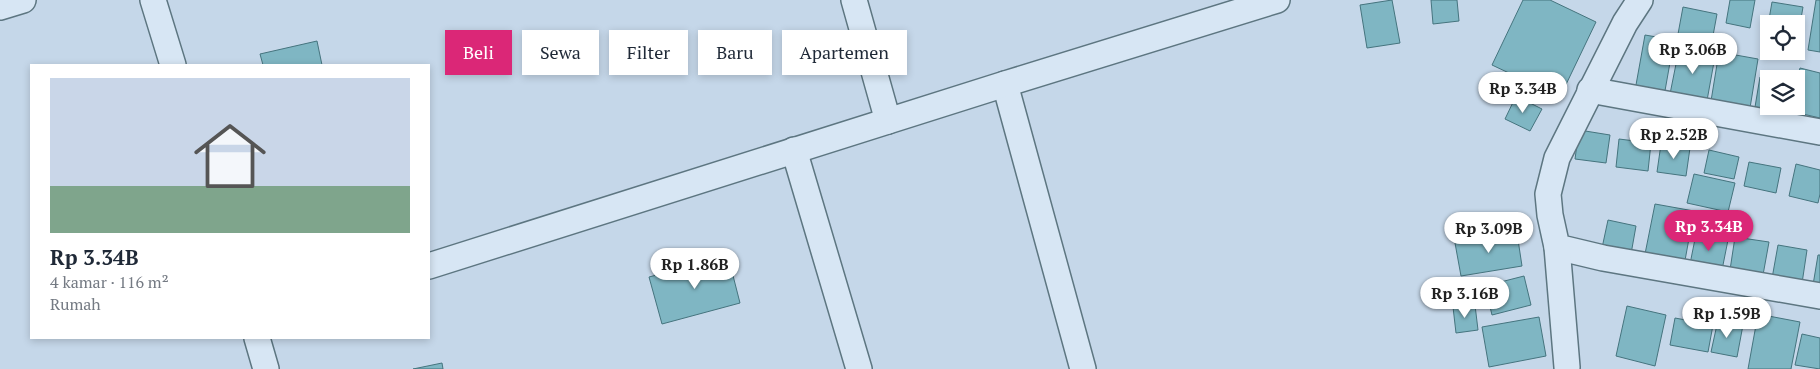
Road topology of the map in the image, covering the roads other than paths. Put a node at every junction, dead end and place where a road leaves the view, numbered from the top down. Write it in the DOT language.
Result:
graph roads {
  1 [pos="23,0"];
  2 [pos="153,0"];
  3 [pos="854,0"];
  4 [pos="1277,0"];
  5 [pos="1640,0"];
  6 [pos="0,7"];
  7 [pos="173,64"];
  8 [pos="1005,84"];
  9 [pos="1590,90"];
  10 [pos="888,120"];
  11 [pos="1820,132"];
  12 [pos="794,150"];
  13 [pos="1557,246"];
  14 [pos="430,266"];
  15 [pos="1820,296"];
  16 [pos="257,339"];
  17 [pos="1567,367"];
  18 [pos="266,369"];
  19 [pos="859,369"];
  20 [pos="1084,369"];
  1 -- 6 [label="street"];
  2 -- 7 [label="street"];
  3 -- 10 [label="street"];
  4 -- 8 [label="street"];
  5 -- 9 [label="street"];
  8 -- 10 [label="street"];
  8 -- 20 [label="street"];
  9 -- 11 [label="street"];
  9 -- 13 [label="street"];
  10 -- 12 [label="street"];
  12 -- 14 [label="street"];
  12 -- 19 [label="street"];
  13 -- 15 [label="street"];
  13 -- 17 [label="street"];
  16 -- 18 [label="street"];
}
